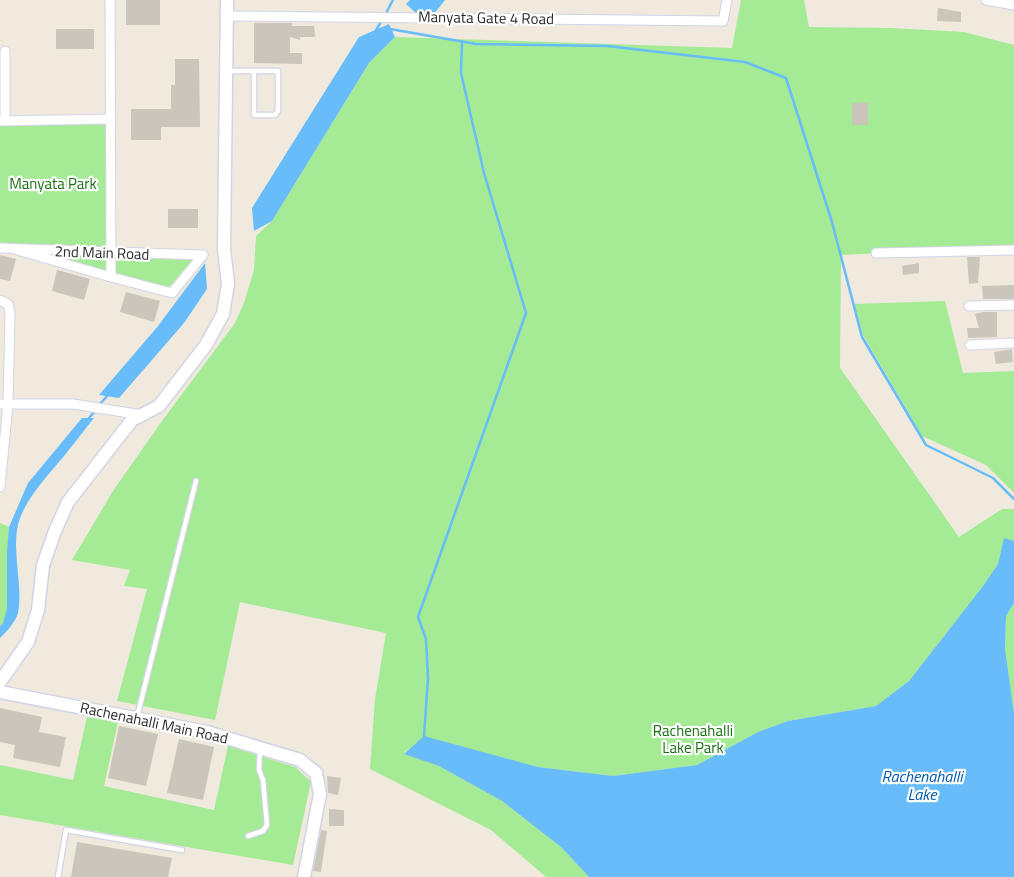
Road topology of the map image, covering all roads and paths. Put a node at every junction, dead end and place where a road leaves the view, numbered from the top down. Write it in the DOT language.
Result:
graph roads {
  1 [pos="110,0"];
  2 [pos="228,0"];
  3 [pos="727,0"];
  4 [pos="986,0"];
  5 [pos="1014,5"];
  6 [pos="228,16"];
  7 [pos="6,51"];
  8 [pos="227,71"];
  9 [pos="254,71"];
  10 [pos="111,119"];
  11 [pos="3,121"];
  12 [pos="0,248"];
  13 [pos="17,250"];
  14 [pos="1014,250"];
  15 [pos="876,252"];
  16 [pos="111,253"];
  17 [pos="110,277"];
  18 [pos="0,300"];
  19 [pos="1014,305"];
  20 [pos="969,306"];
  21 [pos="1014,344"];
  22 [pos="970,345"];
  23 [pos="4,404"];
  24 [pos="142,415"];
  25 [pos="196,481"];
  26 [pos="0,487"];
  27 [pos="0,682"];
  28 [pos="0,692"];
  29 [pos="137,717"];
  30 [pos="260,748"];
  31 [pos="248,836"];
  32 [pos="182,850"];
  33 [pos="58,877"];
  34 [pos="304,877"];
  1 -- 10 [label="street"];
  2 -- 6 [label="street"];
  3 -- 6 [label="street, Manyata Gate 4 Road"];
  4 -- 5 [label="street"];
  6 -- 8 [label="street"];
  7 -- 11 [label="street"];
  8 -- 9 [label="lane"];
  8 -- 24 [label="street"];
  9 -- 9 [label="lane"];
  10 -- 11 [label="street"];
  10 -- 16 [label="street"];
  12 -- 13 [label="street, 2nd Main Road"];
  13 -- 16 [label="street, 2nd Main Road"];
  13 -- 17 [label="street"];
  14 -- 15 [label="street"];
  16 -- 17 [label="street"];
  16 -- 17 [label="street, 2nd Main Road"];
  18 -- 23 [label="street"];
  19 -- 20 [label="street"];
  21 -- 22 [label="street"];
  23 -- 24 [label="street"];
  23 -- 26 [label="street"];
  24 -- 27 [label="street"];
  25 -- 29 [label="lane"];
  28 -- 29 [label="street, Rachenahalli Main Road"];
  29 -- 30 [label="street, Rachenahalli Main Road"];
  30 -- 31 [label="lane"];
  30 -- 34 [label="street, Rachenahalli Main Road"];
  32 -- 33 [label="lane"];
}
